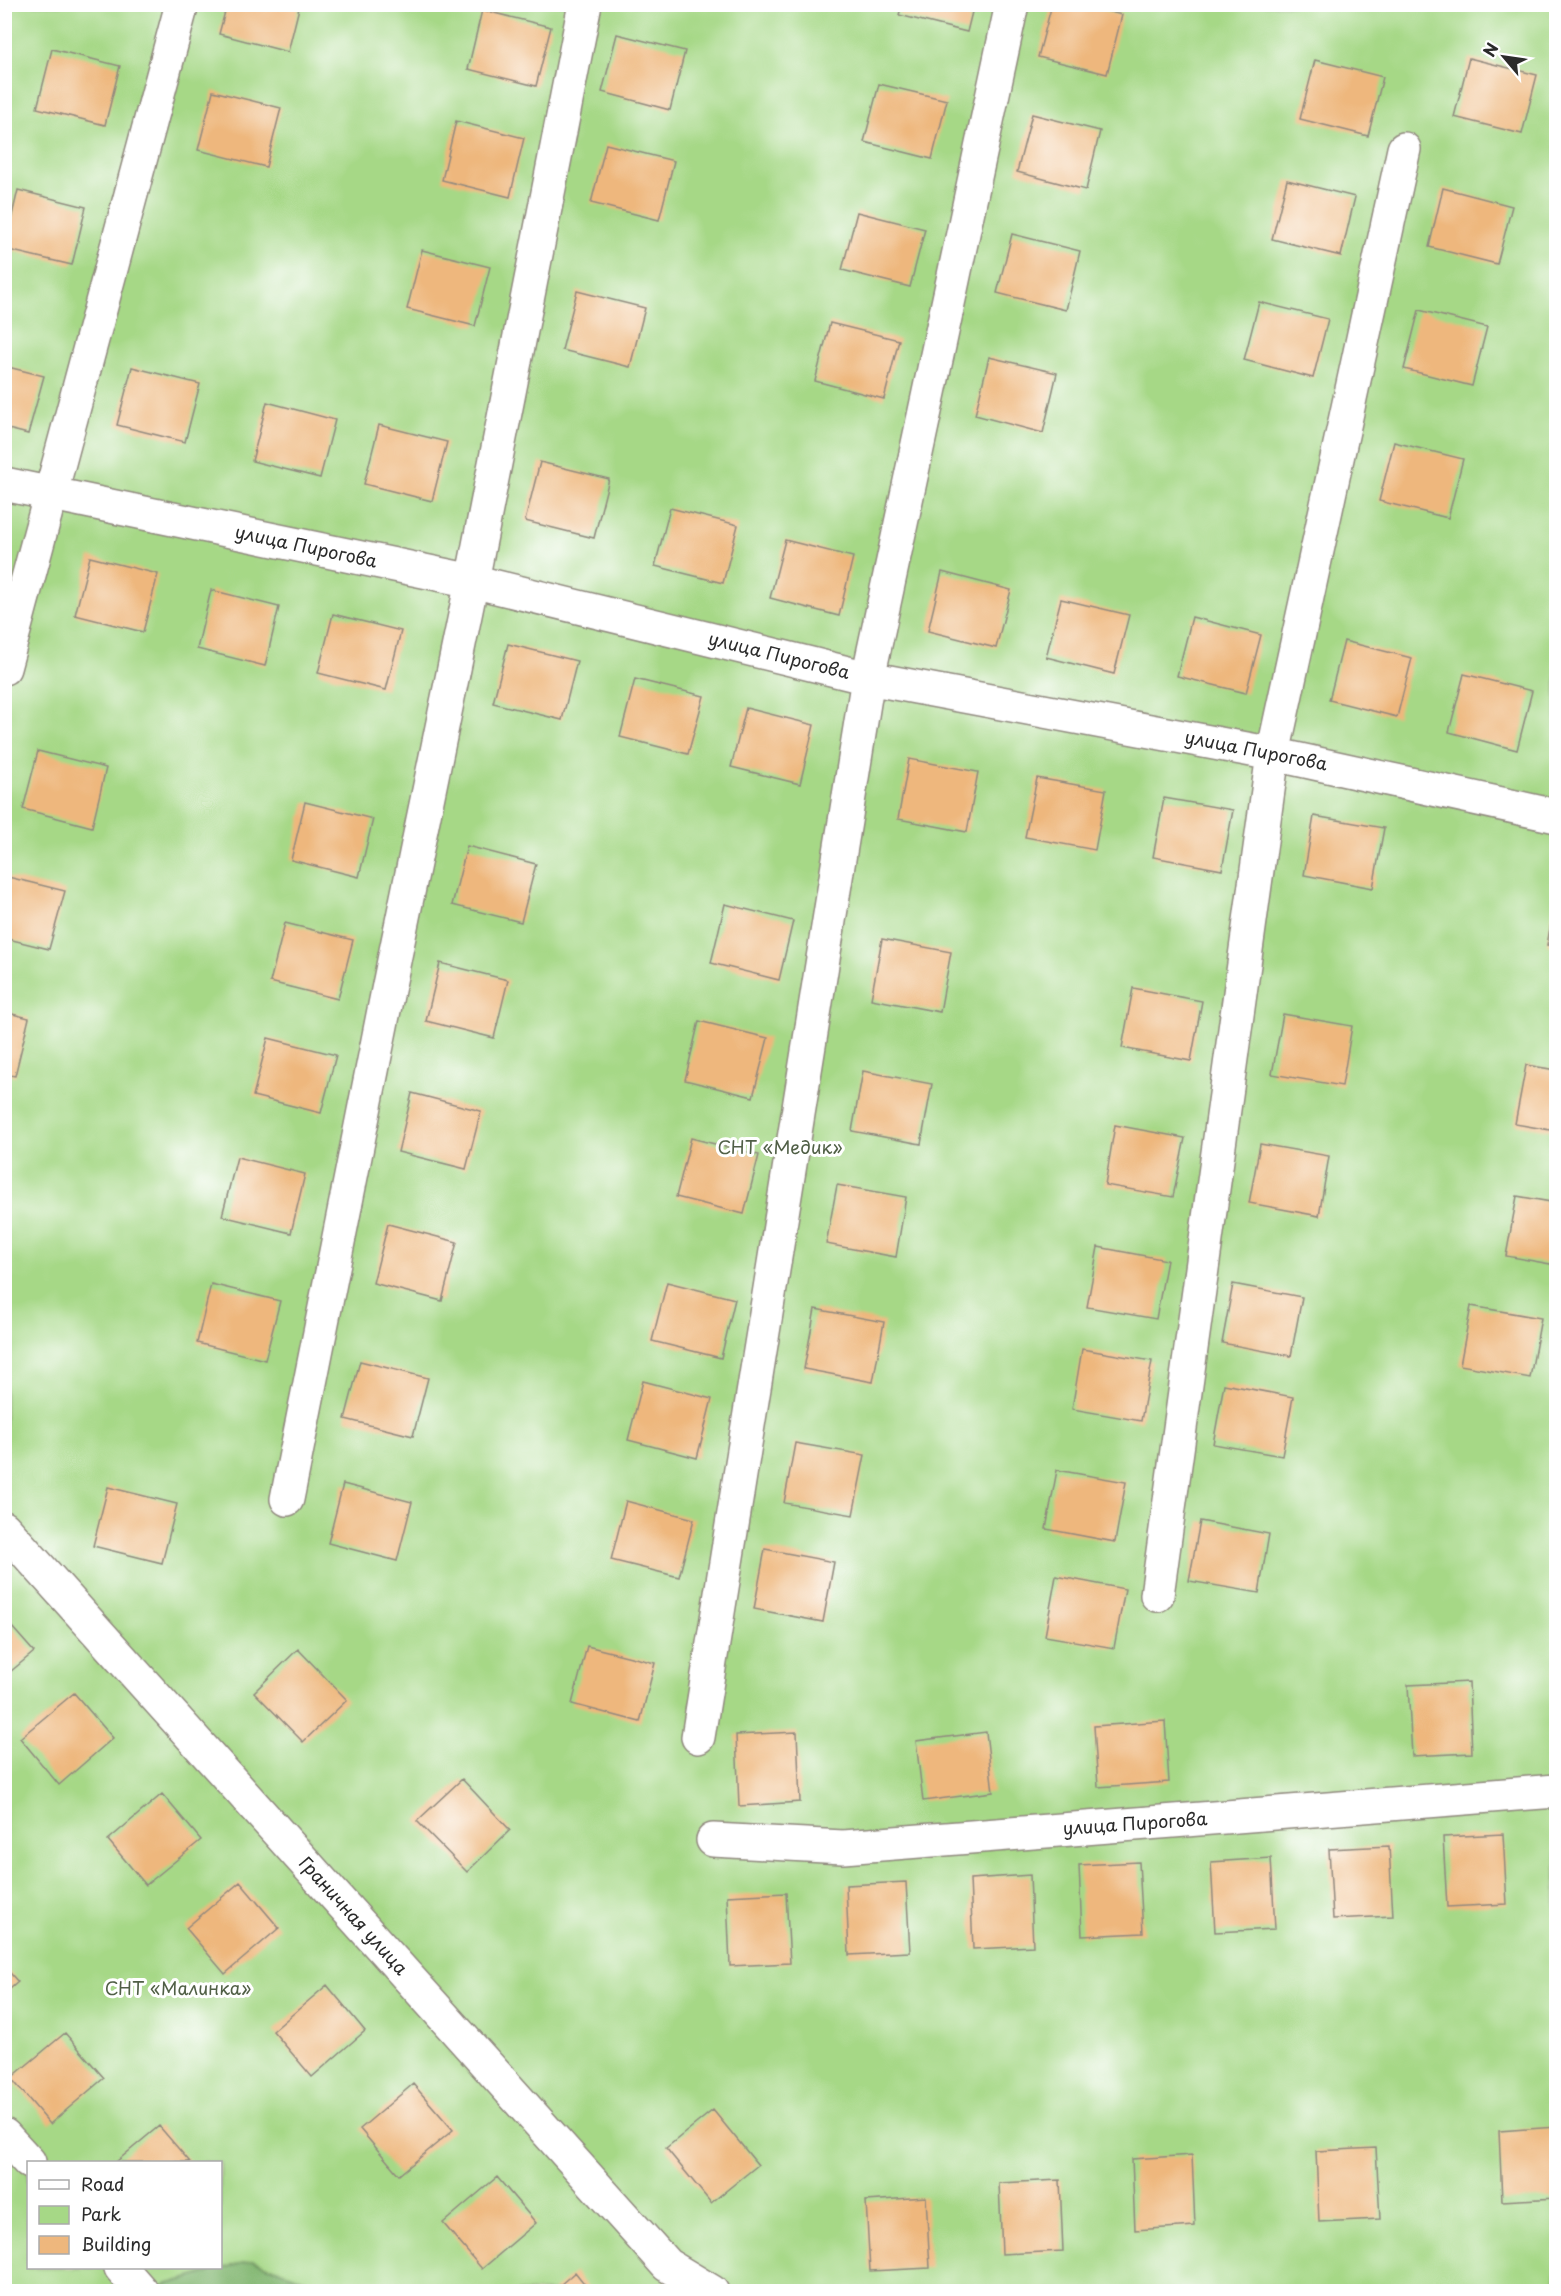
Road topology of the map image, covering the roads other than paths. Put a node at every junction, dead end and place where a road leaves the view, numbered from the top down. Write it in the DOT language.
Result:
graph roads {
  1 [pos="182,4"];
  2 [pos="585,4"];
  3 [pos="1012,4"];
  4 [pos="1404,148"];
  5 [pos="4,484"];
  6 [pos="51,494"];
  7 [pos="472,581"];
  8 [pos="4,668"];
  9 [pos="868,678"];
  10 [pos="1273,754"];
  11 [pos="1557,816"];
  12 [pos="287,1499"];
  13 [pos="4,1528"];
  14 [pos="1156,1595"];
  15 [pos="698,1737"];
  16 [pos="1557,1791"];
  17 [pos="713,1840"];
  18 [pos="4,2135"];
  19 [pos="27,2161"];
  20 [pos="122,2269"];
  21 [pos="142,2292"];
  22 [pos="712,2292"];
  1 -- 6 [label="street"];
  2 -- 7 [label="street"];
  3 -- 9 [label="street"];
  4 -- 10 [label="street"];
  5 -- 6 [label="street, улица Пирогова"];
  6 -- 7 [label="street, улица Пирогова"];
  6 -- 8 [label="street"];
  7 -- 9 [label="street, улица Пирогова"];
  7 -- 12 [label="street"];
  9 -- 10 [label="street, улица Пирогова"];
  9 -- 15 [label="street"];
  10 -- 11 [label="street, улица Пирогова"];
  10 -- 14 [label="street"];
  13 -- 22 [label="street, Граничная улица"];
  16 -- 17 [label="street, улица Пирогова"];
  18 -- 19 [label="street"];
  20 -- 21 [label="street"];
}
